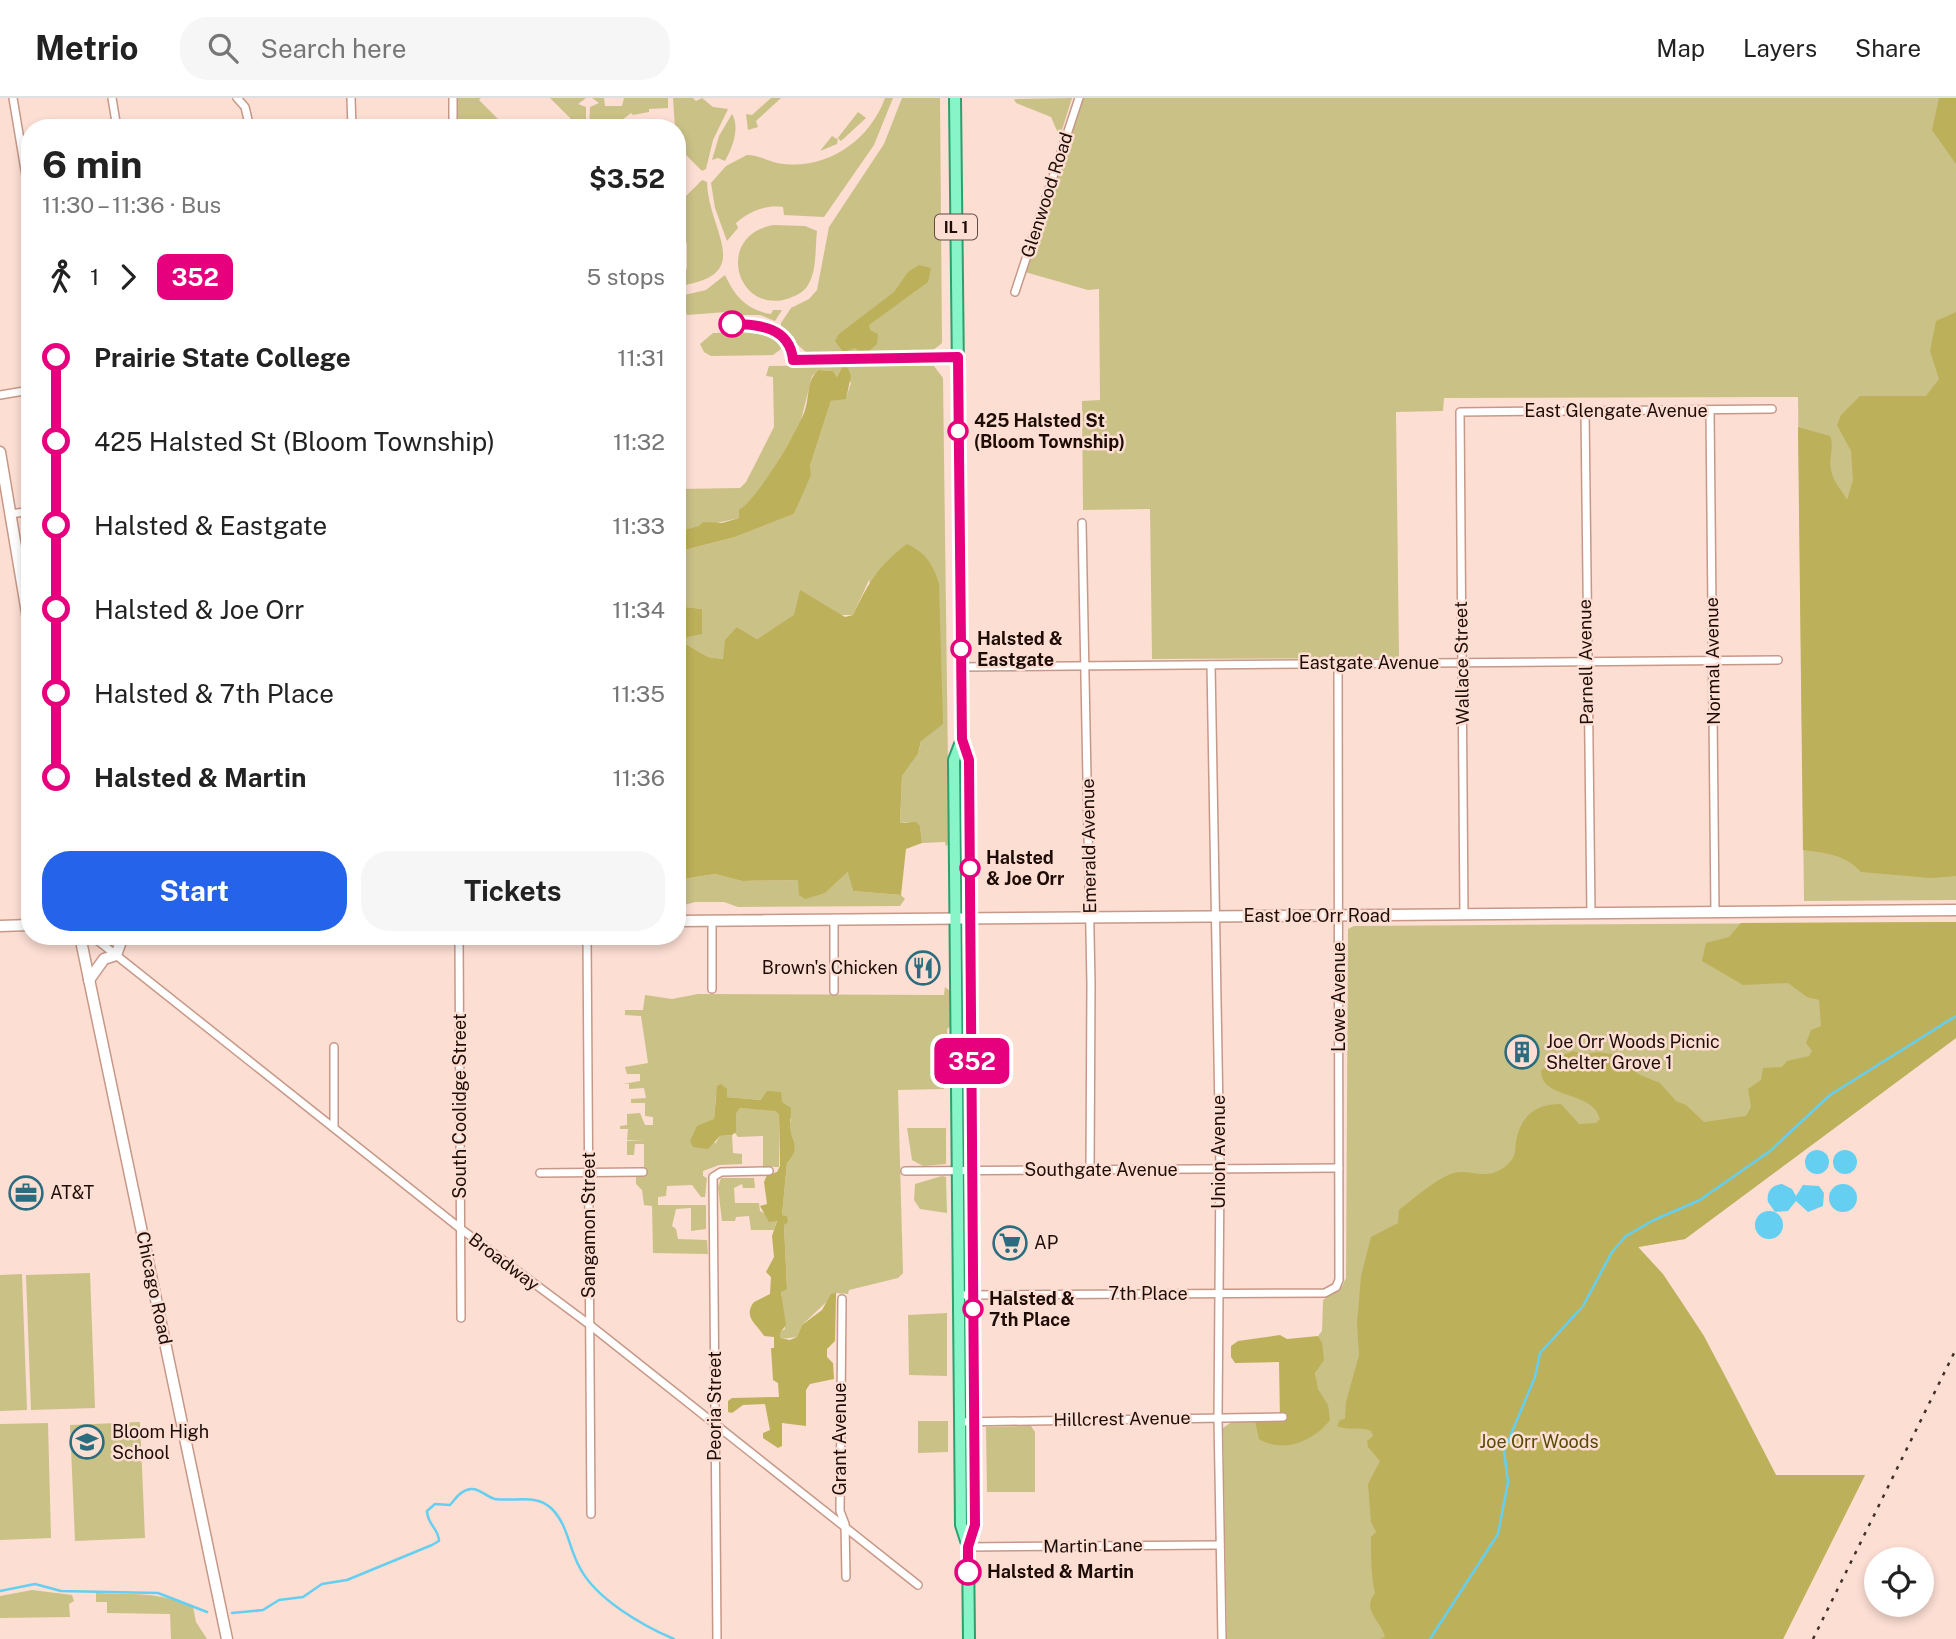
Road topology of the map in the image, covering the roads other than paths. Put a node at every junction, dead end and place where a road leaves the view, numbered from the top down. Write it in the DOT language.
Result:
graph roads {
  1 [pos="13,98"];
  2 [pos="112,98"];
  3 [pos="237,98"];
  4 [pos="351,98"];
  5 [pos="453,98"];
  6 [pos="955,98"];
  7 [pos="1079,98"];
  8 [pos="116,119"];
  9 [pos="248,119"];
  10 [pos="352,119"];
  11 [pos="453,119"];
  12 [pos="21,146"];
  13 [pos="1015,292"];
  14 [pos="21,392"];
  15 [pos="0,396"];
  16 [pos="1772,409"];
  17 [pos="1710,410"];
  18 [pos="1585,411"];
  19 [pos="1460,412"];
  20 [pos="0,453"];
  21 [pos="21,512"];
  22 [pos="11,514"];
  23 [pos="1082,523"];
  24 [pos="21,576"];
  25 [pos="1778,660"];
  26 [pos="1713,661"];
  27 [pos="1586,662"];
  28 [pos="1338,663"];
  29 [pos="1462,663"];
  30 [pos="1211,665"];
  31 [pos="961,667"];
  32 [pos="1085,667"];
  33 [pos="962,739"];
  34 [pos="1956,910"];
  35 [pos="1715,913"];
  36 [pos="1591,914"];
  37 [pos="1464,915"];
  38 [pos="1215,916"];
  39 [pos="1339,916"];
  40 [pos="955,918"];
  41 [pos="971,918"];
  42 [pos="1090,918"];
  43 [pos="834,919"];
  44 [pos="686,920"];
  45 [pos="712,920"];
  46 [pos="21,925"];
  47 [pos="0,926"];
  48 [pos="82,945"];
  49 [pos="103,945"];
  50 [pos="120,945"];
  51 [pos="459,945"];
  52 [pos="587,945"];
  53 [pos="116,955"];
  54 [pos="89,980"];
  55 [pos="712,989"];
  56 [pos="834,991"];
  57 [pos="334,1048"];
  58 [pos="334,1126"];
  59 [pos="1339,1168"];
  60 [pos="1220,1169"];
  61 [pos="959,1170"];
  62 [pos="972,1170"];
  63 [pos="1090,1170"];
  64 [pos="769,1171"];
  65 [pos="905,1171"];
  66 [pos="589,1172"];
  67 [pos="643,1172"];
  68 [pos="540,1173"];
  69 [pos="461,1229"];
  70 [pos="1336,1287"];
  71 [pos="1219,1294"];
  72 [pos="959,1295"];
  73 [pos="973,1295"];
  74 [pos="842,1299"];
  75 [pos="461,1318"];
  76 [pos="590,1325"];
  77 [pos="1283,1416"];
  78 [pos="1218,1418"];
  79 [pos="974,1421"];
  80 [pos="961,1422"];
  81 [pos="715,1424"];
  82 [pos="591,1514"];
  83 [pos="845,1524"];
  84 [pos="1219,1545"];
  85 [pos="968,1547"];
  86 [pos="846,1577"];
  87 [pos="918,1585"];
  88 [pos="227,1639"];
  89 [pos="717,1639"];
  90 [pos="969,1639"];
  91 [pos="1222,1639"];
  1 -- 12 [label="street"];
  2 -- 8 [label="street"];
  3 -- 9 [label="street"];
  4 -- 10 [label="street"];
  5 -- 11 [label="street"];
  6 -- 31 [label="main road, IL 1"];
  7 -- 13 [label="street, Glenwood Road"];
  14 -- 15 [label="street"];
  16 -- 17 [label="street, East Glengate Avenue"];
  17 -- 18 [label="street, East Glengate Avenue"];
  17 -- 26 [label="street, Normal Avenue"];
  18 -- 19 [label="street, East Glengate Avenue"];
  18 -- 27 [label="street, Parnell Avenue"];
  19 -- 29 [label="street, Wallace Street"];
  20 -- 22 [label="street"];
  21 -- 22 [label="street"];
  22 -- 24 [label="street"];
  23 -- 32 [label="street, Emerald Avenue"];
  25 -- 26 [label="street, Eastgate Avenue"];
  26 -- 27 [label="street, Eastgate Avenue"];
  26 -- 35 [label="street, Normal Avenue"];
  27 -- 29 [label="street, Eastgate Avenue"];
  27 -- 36 [label="street, Parnell Avenue"];
  28 -- 29 [label="street, Eastgate Avenue"];
  28 -- 30 [label="street, Eastgate Avenue"];
  28 -- 39 [label="street, Lowe Avenue"];
  29 -- 37 [label="street, Wallace Street"];
  30 -- 32 [label="street, Eastgate Avenue"];
  30 -- 38 [label="street, Union Avenue"];
  31 -- 32 [label="street, Eastgate Avenue"];
  31 -- 33 [label="main road, IL 1"];
  32 -- 42 [label="street, Emerald Avenue"];
  33 -- 40 [label="main road, IL 1"];
  33 -- 41 [label="main road, IL 1"];
  34 -- 35 [label="street, East Joe Orr Road"];
  35 -- 36 [label="street, East Joe Orr Road"];
  36 -- 37 [label="street, East Joe Orr Road"];
  37 -- 39 [label="street, East Joe Orr Road"];
  38 -- 39 [label="street, East Joe Orr Road"];
  38 -- 42 [label="street, East Joe Orr Road"];
  38 -- 60 [label="street, Union Avenue"];
  39 -- 59 [label="street, Lowe Avenue"];
  40 -- 41 [label="street, East Joe Orr Road"];
  40 -- 43 [label="street, East Joe Orr Road"];
  40 -- 61 [label="main road, IL 1"];
  41 -- 42 [label="street, East Joe Orr Road"];
  41 -- 62 [label="main road, IL 1"];
  42 -- 63 [label="street, Emerald Avenue"];
  43 -- 45 [label="street, East Joe Orr Road"];
  43 -- 56 [label="street"];
  44 -- 45 [label="street, East Joe Orr Road"];
  45 -- 55 [label="street"];
  46 -- 47 [label="street"];
  48 -- 54 [label="street, Chicago Road"];
  49 -- 53 [label="street, Broadway"];
  50 -- 53 [label="street"];
  51 -- 69 [label="street, South Coolidge Street"];
  52 -- 66 [label="street, Sangamon Street"];
  53 -- 54 [label="street"];
  53 -- 58 [label="street, Broadway"];
  54 -- 88 [label="street, Chicago Road"];
  57 -- 58 [label="street"];
  58 -- 69 [label="street, Broadway"];
  59 -- 60 [label="street, Southgate Avenue"];
  59 -- 70 [label="street, Lowe Avenue"];
  60 -- 63 [label="street, Southgate Avenue"];
  60 -- 71 [label="street, Union Avenue"];
  61 -- 62 [label="street, Southgate Avenue"];
  61 -- 65 [label="street, Southgate Avenue"];
  61 -- 72 [label="main road, IL 1"];
  62 -- 63 [label="street, Southgate Avenue"];
  62 -- 73 [label="main road, IL 1"];
  64 -- 81 [label="street, Peoria Street"];
  66 -- 67 [label="street"];
  66 -- 68 [label="street"];
  66 -- 76 [label="street, Sangamon Street"];
  69 -- 75 [label="street, South Coolidge Street"];
  69 -- 76 [label="street, Broadway"];
  70 -- 71 [label="street, 7th Place"];
  71 -- 73 [label="street, 7th Place"];
  71 -- 78 [label="street, Union Avenue"];
  72 -- 73 [label="street, 7th Place"];
  72 -- 80 [label="main road, IL 1"];
  73 -- 79 [label="main road, IL 1"];
  74 -- 83 [label="street, Grant Avenue"];
  76 -- 81 [label="street, Broadway"];
  76 -- 82 [label="street, Sangamon Street"];
  77 -- 78 [label="street, Hillcrest Avenue"];
  78 -- 79 [label="street, Hillcrest Avenue"];
  78 -- 84 [label="street, Union Avenue"];
  79 -- 80 [label="street, Hillcrest Avenue"];
  79 -- 85 [label="main road, IL 1"];
  80 -- 85 [label="main road, IL 1"];
  81 -- 83 [label="street, Broadway"];
  81 -- 89 [label="street, Peoria Street"];
  83 -- 86 [label="street, Grant Avenue"];
  83 -- 87 [label="street, Broadway"];
  84 -- 85 [label="street, Martin Lane"];
  84 -- 91 [label="street, Union Avenue"];
  85 -- 90 [label="main road, IL 1"];
}
